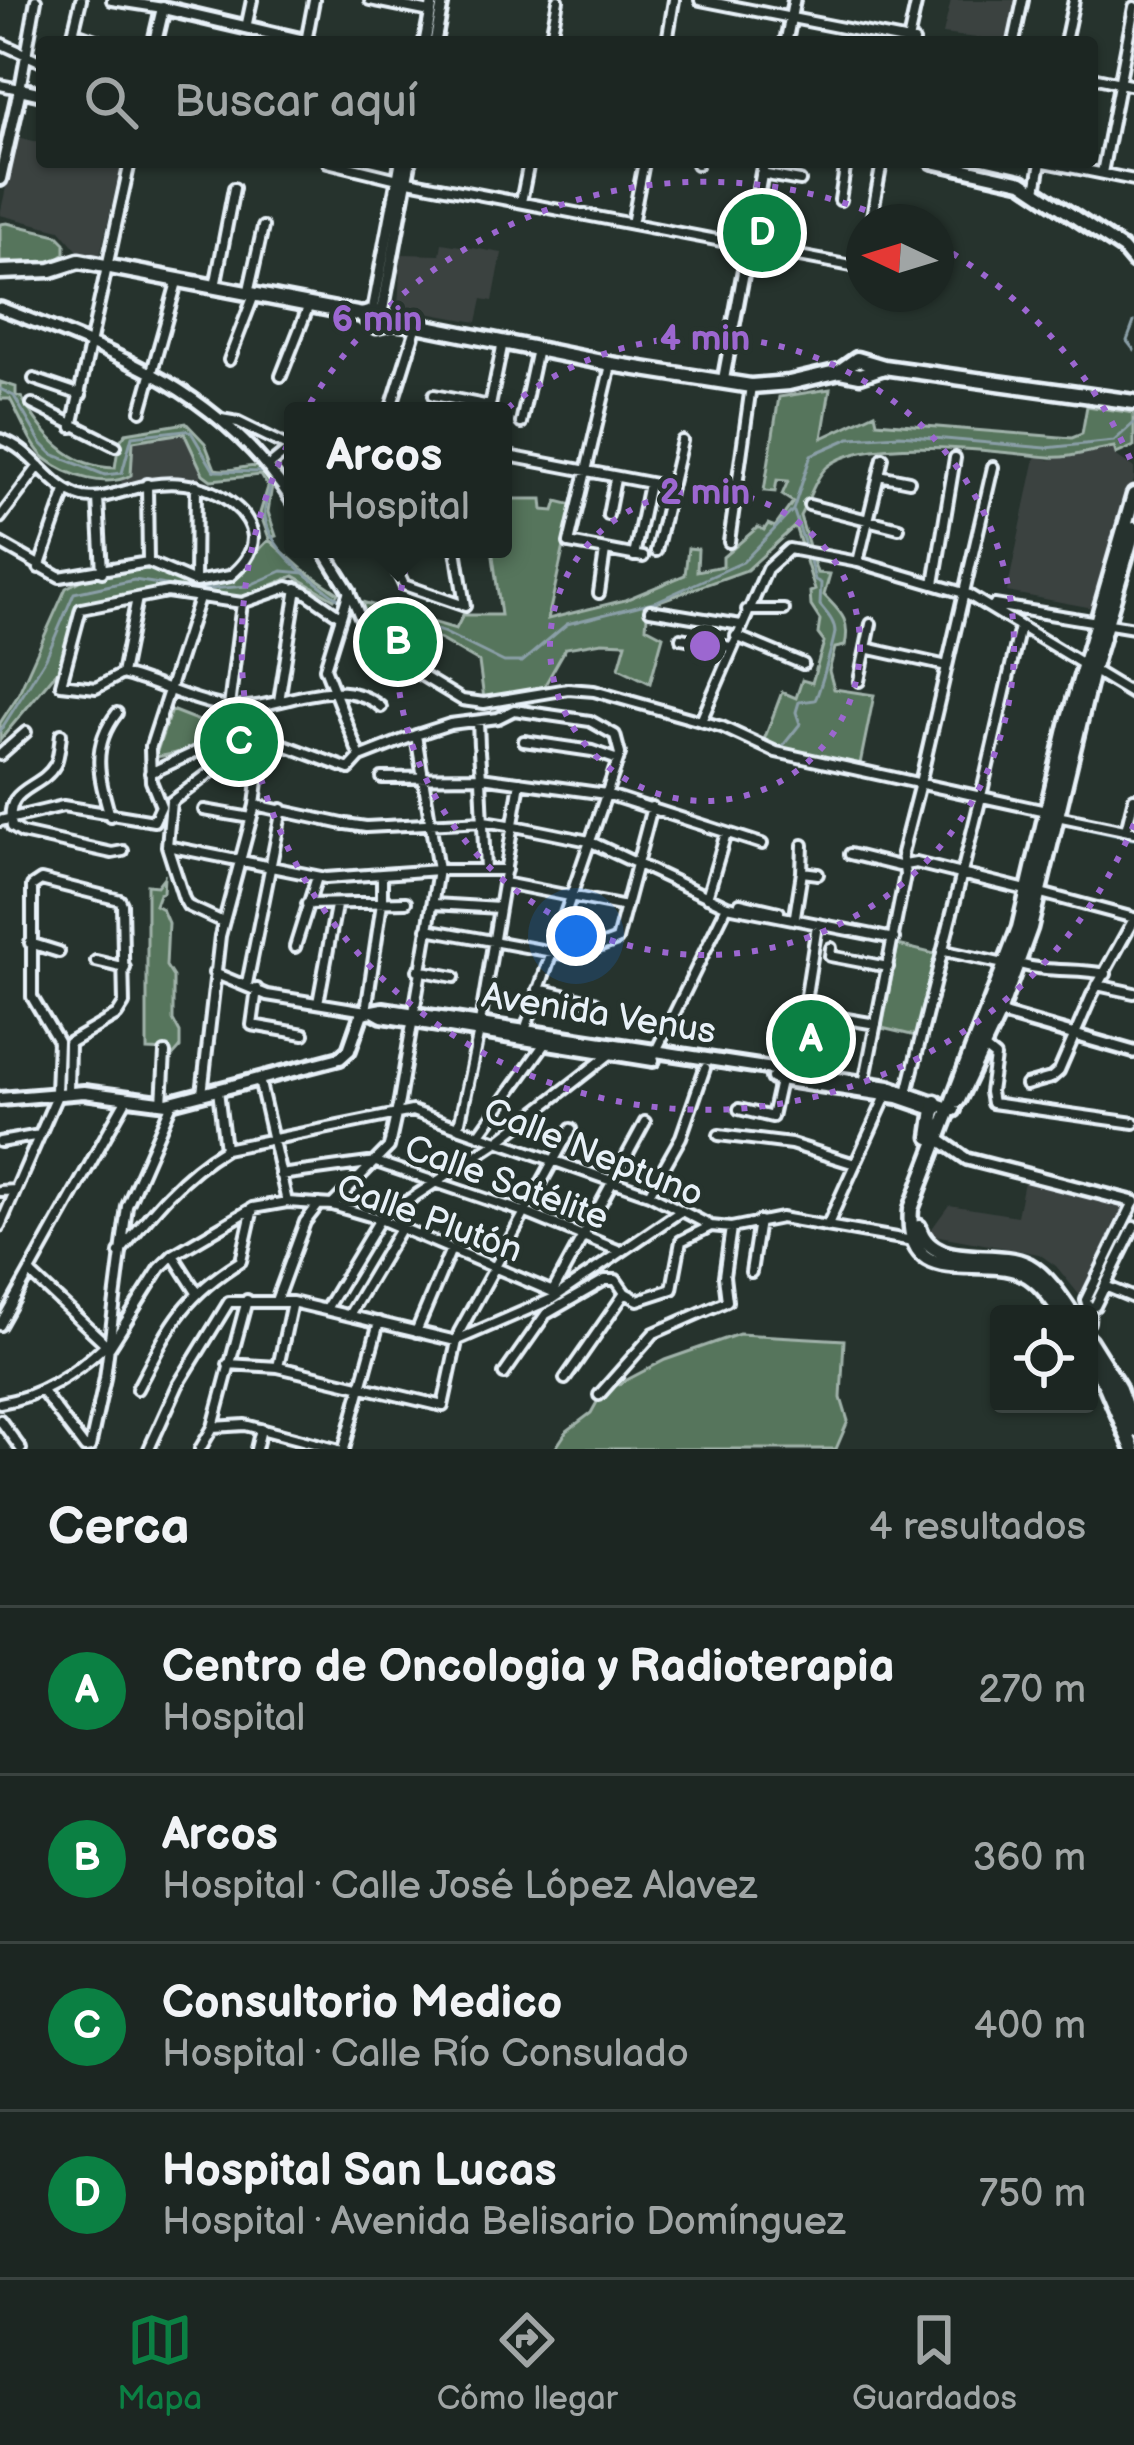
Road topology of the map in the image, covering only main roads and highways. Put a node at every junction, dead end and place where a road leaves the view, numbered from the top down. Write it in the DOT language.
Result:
graph roads {
  1 [pos="156,36"];
  2 [pos="281,36"];
  3 [pos="36,93"];
  4 [pos="968,168"];
  5 [pos="0,179"];
  6 [pos="1134,262"];
  7 [pos="0,268"];
  8 [pos="1134,402"];
  9 [pos="1133,502"];
  10 [pos="1134,530"];
  11 [pos="1130,558"];
  12 [pos="1102,621"];
  13 [pos="993,1011"];
  14 [pos="548,1039"];
  15 [pos="653,1057"];
  16 [pos="787,1077"];
  17 [pos="888,1092"];
  18 [pos="0,1099"];
  19 [pos="944,1110"];
  20 [pos="939,1140"];
  21 [pos="918,1245"];
  22 [pos="1054,1305"];
  23 [pos="1065,1305"];
  24 [pos="1098,1354"];
  25 [pos="1098,1372"];
  26 [pos="1134,1430"];
  27 [pos="1133,1449"];
  1 -- 2 [label="main road"];
  3 -- 5 [label="main road"];
  4 -- 6 [label="main road"];
  7 -- 8 [label="main road"];
  9 -- 12 [label="main road"];
  10 -- 11 [label="main road"];
  11 -- 12 [label="main road"];
  12 -- 13 [label="main road"];
  13 -- 19 [label="main road"];
  13 -- 19 [label="main road"];
  14 -- 15 [label="main road, Avenida Venus"];
  14 -- 15 [label="main road, Avenida Venus"];
  14 -- 18 [label="main road, Avenida Venus"];
  15 -- 16 [label="main road, Avenida Venus"];
  15 -- 16 [label="main road, Avenida Venus"];
  16 -- 17 [label="main road, Avenida Venus"];
  16 -- 17 [label="main road, Avenida Venus"];
  17 -- 19 [label="main road, Avenida Venus"];
  19 -- 20 [label="main road"];
  19 -- 21 [label="main road"];
  20 -- 21 [label="main road"];
  20 -- 21 [label="main road"];
  21 -- 22 [label="main road"];
  21 -- 23 [label="main road"];
  24 -- 26 [label="main road"];
  25 -- 27 [label="main road"];
}
